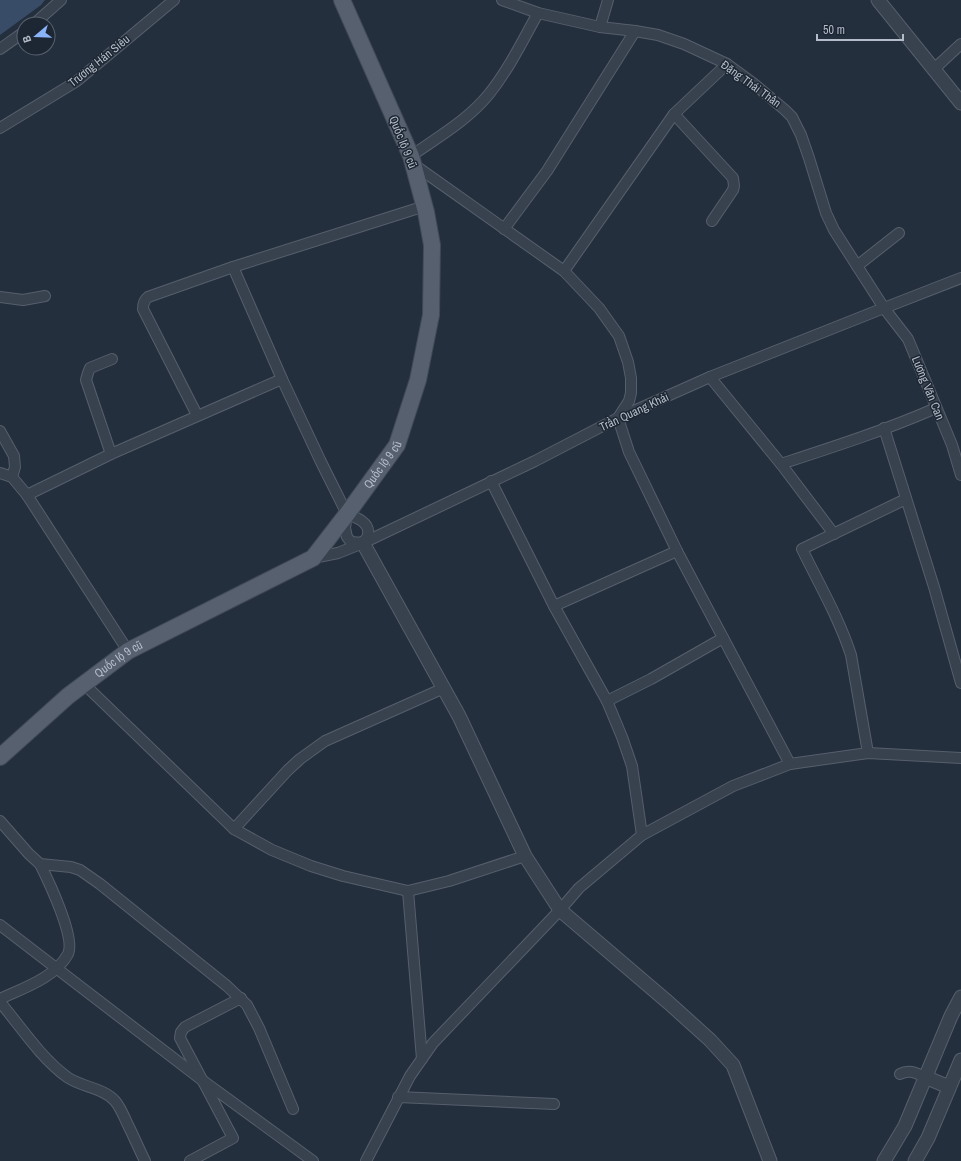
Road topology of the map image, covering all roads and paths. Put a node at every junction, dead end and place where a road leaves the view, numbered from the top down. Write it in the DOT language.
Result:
graph roads {
  1 [pos="61,0"];
  2 [pos="174,0"];
  3 [pos="342,0"];
  4 [pos="502,0"];
  5 [pos="608,0"];
  6 [pos="878,0"];
  7 [pos="538,13"];
  8 [pos="43,16"];
  9 [pos="600,27"];
  10 [pos="635,31"];
  11 [pos="16,38"];
  12 [pos="961,44"];
  13 [pos="0,49"];
  14 [pos="727,64"];
  15 [pos="934,69"];
  16 [pos="961,103"];
  17 [pos="674,114"];
  18 [pos="0,128"];
  19 [pos="412,160"];
  20 [pos="425,206"];
  21 [pos="712,221"];
  22 [pos="504,229"];
  23 [pos="899,233"];
  24 [pos="857,266"];
  25 [pos="233,267"];
  26 [pos="564,271"];
  27 [pos="961,278"];
  28 [pos="45,296"];
  29 [pos="0,297"];
  30 [pos="884,308"];
  31 [pos="112,359"];
  32 [pos="710,377"];
  33 [pos="282,378"];
  34 [pos="936,408"];
  35 [pos="197,415"];
  36 [pos="618,418"];
  37 [pos="884,428"];
  38 [pos="0,431"];
  39 [pos="111,454"];
  40 [pos="781,464"];
  41 [pos="0,473"];
  42 [pos="961,475"];
  43 [pos="12,477"];
  44 [pos="491,481"];
  45 [pos="27,495"];
  46 [pos="906,500"];
  47 [pos="347,514"];
  48 [pos="834,534"];
  49 [pos="363,543"];
  50 [pos="677,551"];
  51 [pos="313,558"];
  52 [pos="554,606"];
  53 [pos="722,638"];
  54 [pos="128,651"];
  55 [pos="961,683"];
  56 [pos="84,684"];
  57 [pos="444,688"];
  58 [pos="607,701"];
  59 [pos="1,753"];
  60 [pos="868,753"];
  61 [pos="961,758"];
  62 [pos="790,764"];
  63 [pos="0,821"];
  64 [pos="234,829"];
  65 [pos="642,835"];
  66 [pos="525,856"];
  67 [pos="40,864"];
  68 [pos="408,891"];
  69 [pos="560,910"];
  70 [pos="0,925"];
  71 [pos="56,968"];
  72 [pos="961,997"];
  73 [pos="241,998"];
  74 [pos="0,1001"];
  75 [pos="422,1059"];
  76 [pos="961,1060"];
  77 [pos="900,1074"];
  78 [pos="925,1077"];
  79 [pos="202,1080"];
  80 [pos="949,1087"];
  81 [pos="398,1097"];
  82 [pos="554,1104"];
  83 [pos="293,1109"];
  84 [pos="145,1161"];
  85 [pos="190,1161"];
  86 [pos="313,1161"];
  87 [pos="366,1161"];
  88 [pos="770,1161"];
  89 [pos="884,1161"];
  90 [pos="915,1161"];
  1 -- 8 [label="street"];
  2 -- 18 [label="street, Trương Hán Siêu"];
  3 -- 19 [label="main road, Quốc lộ 9 cũ"];
  4 -- 7 [label="street, Đặng Thái Thân"];
  5 -- 9 [label="street"];
  6 -- 15 [label="street"];
  7 -- 9 [label="street, Đặng Thái Thân"];
  7 -- 19 [label="street"];
  9 -- 10 [label="street, Đặng Thái Thân"];
  10 -- 14 [label="street, Đặng Thái Thân"];
  10 -- 22 [label="street"];
  11 -- 13 [label="street"];
  12 -- 15 [label="street"];
  14 -- 17 [label="street"];
  14 -- 24 [label="street, Đặng Thái Thân"];
  15 -- 16 [label="street"];
  17 -- 21 [label="street"];
  17 -- 26 [label="street"];
  19 -- 20 [label="main road, Quốc lộ 9 cũ"];
  19 -- 22 [label="street"];
  20 -- 25 [label="street"];
  20 -- 47 [label="main road, Quốc lộ 9 cũ"];
  22 -- 26 [label="street"];
  23 -- 24 [label="street"];
  24 -- 30 [label="street, Đặng Thái Thân"];
  25 -- 33 [label="street"];
  25 -- 35 [label="street"];
  26 -- 36 [label="street"];
  27 -- 30 [label="street, Trần Quang Khải"];
  28 -- 29 [label="street"];
  30 -- 32 [label="street, Trần Quang Khải"];
  30 -- 34 [label="street, Lương Văn Can"];
  31 -- 39 [label="street"];
  32 -- 36 [label="street, Trần Quang Khải"];
  32 -- 40 [label="street"];
  33 -- 35 [label="street"];
  33 -- 47 [label="street"];
  34 -- 37 [label="street"];
  34 -- 42 [label="street, Lương Văn Can"];
  35 -- 39 [label="street"];
  36 -- 44 [label="street, Trần Quang Khải"];
  36 -- 50 [label="street"];
  37 -- 40 [label="street"];
  37 -- 46 [label="street"];
  38 -- 43 [label="street"];
  39 -- 45 [label="street"];
  40 -- 48 [label="street"];
  41 -- 43 [label="street"];
  43 -- 45 [label="street"];
  44 -- 49 [label="street, Trần Quang Khải"];
  44 -- 52 [label="street"];
  45 -- 54 [label="street"];
  46 -- 48 [label="street"];
  46 -- 55 [label="street"];
  47 -- 49 [label="street"];
  47 -- 49 [label="street"];
  47 -- 51 [label="main road, Quốc lộ 9 cũ"];
  48 -- 60 [label="street"];
  49 -- 51 [label="street, Trần Quang Khải"];
  49 -- 57 [label="street"];
  50 -- 52 [label="street"];
  50 -- 53 [label="street"];
  51 -- 54 [label="main road, Quốc lộ 9 cũ"];
  52 -- 58 [label="street"];
  53 -- 58 [label="street"];
  53 -- 62 [label="street"];
  54 -- 56 [label="main road, Quốc lộ 9 cũ"];
  56 -- 59 [label="main road, Quốc lộ 9 cũ"];
  56 -- 64 [label="street"];
  57 -- 64 [label="street"];
  57 -- 66 [label="street"];
  58 -- 65 [label="street"];
  60 -- 61 [label="street"];
  60 -- 62 [label="street"];
  62 -- 65 [label="street"];
  63 -- 67 [label="street"];
  64 -- 68 [label="street"];
  65 -- 69 [label="street"];
  66 -- 68 [label="street"];
  66 -- 69 [label="street"];
  67 -- 71 [label="street"];
  67 -- 73 [label="street"];
  68 -- 75 [label="street"];
  69 -- 75 [label="street"];
  69 -- 88 [label="street"];
  70 -- 71 [label="street"];
  71 -- 74 [label="street"];
  71 -- 79 [label="street"];
  72 -- 78 [label="street"];
  73 -- 79 [label="street"];
  73 -- 83 [label="street"];
  74 -- 84 [label="street"];
  75 -- 81 [label="street"];
  76 -- 80 [label="street"];
  77 -- 78 [label="street"];
  78 -- 80 [label="street"];
  78 -- 89 [label="street"];
  79 -- 85 [label="street"];
  79 -- 86 [label="street"];
  80 -- 90 [label="street"];
  81 -- 82 [label="street"];
  81 -- 87 [label="street"];
}
